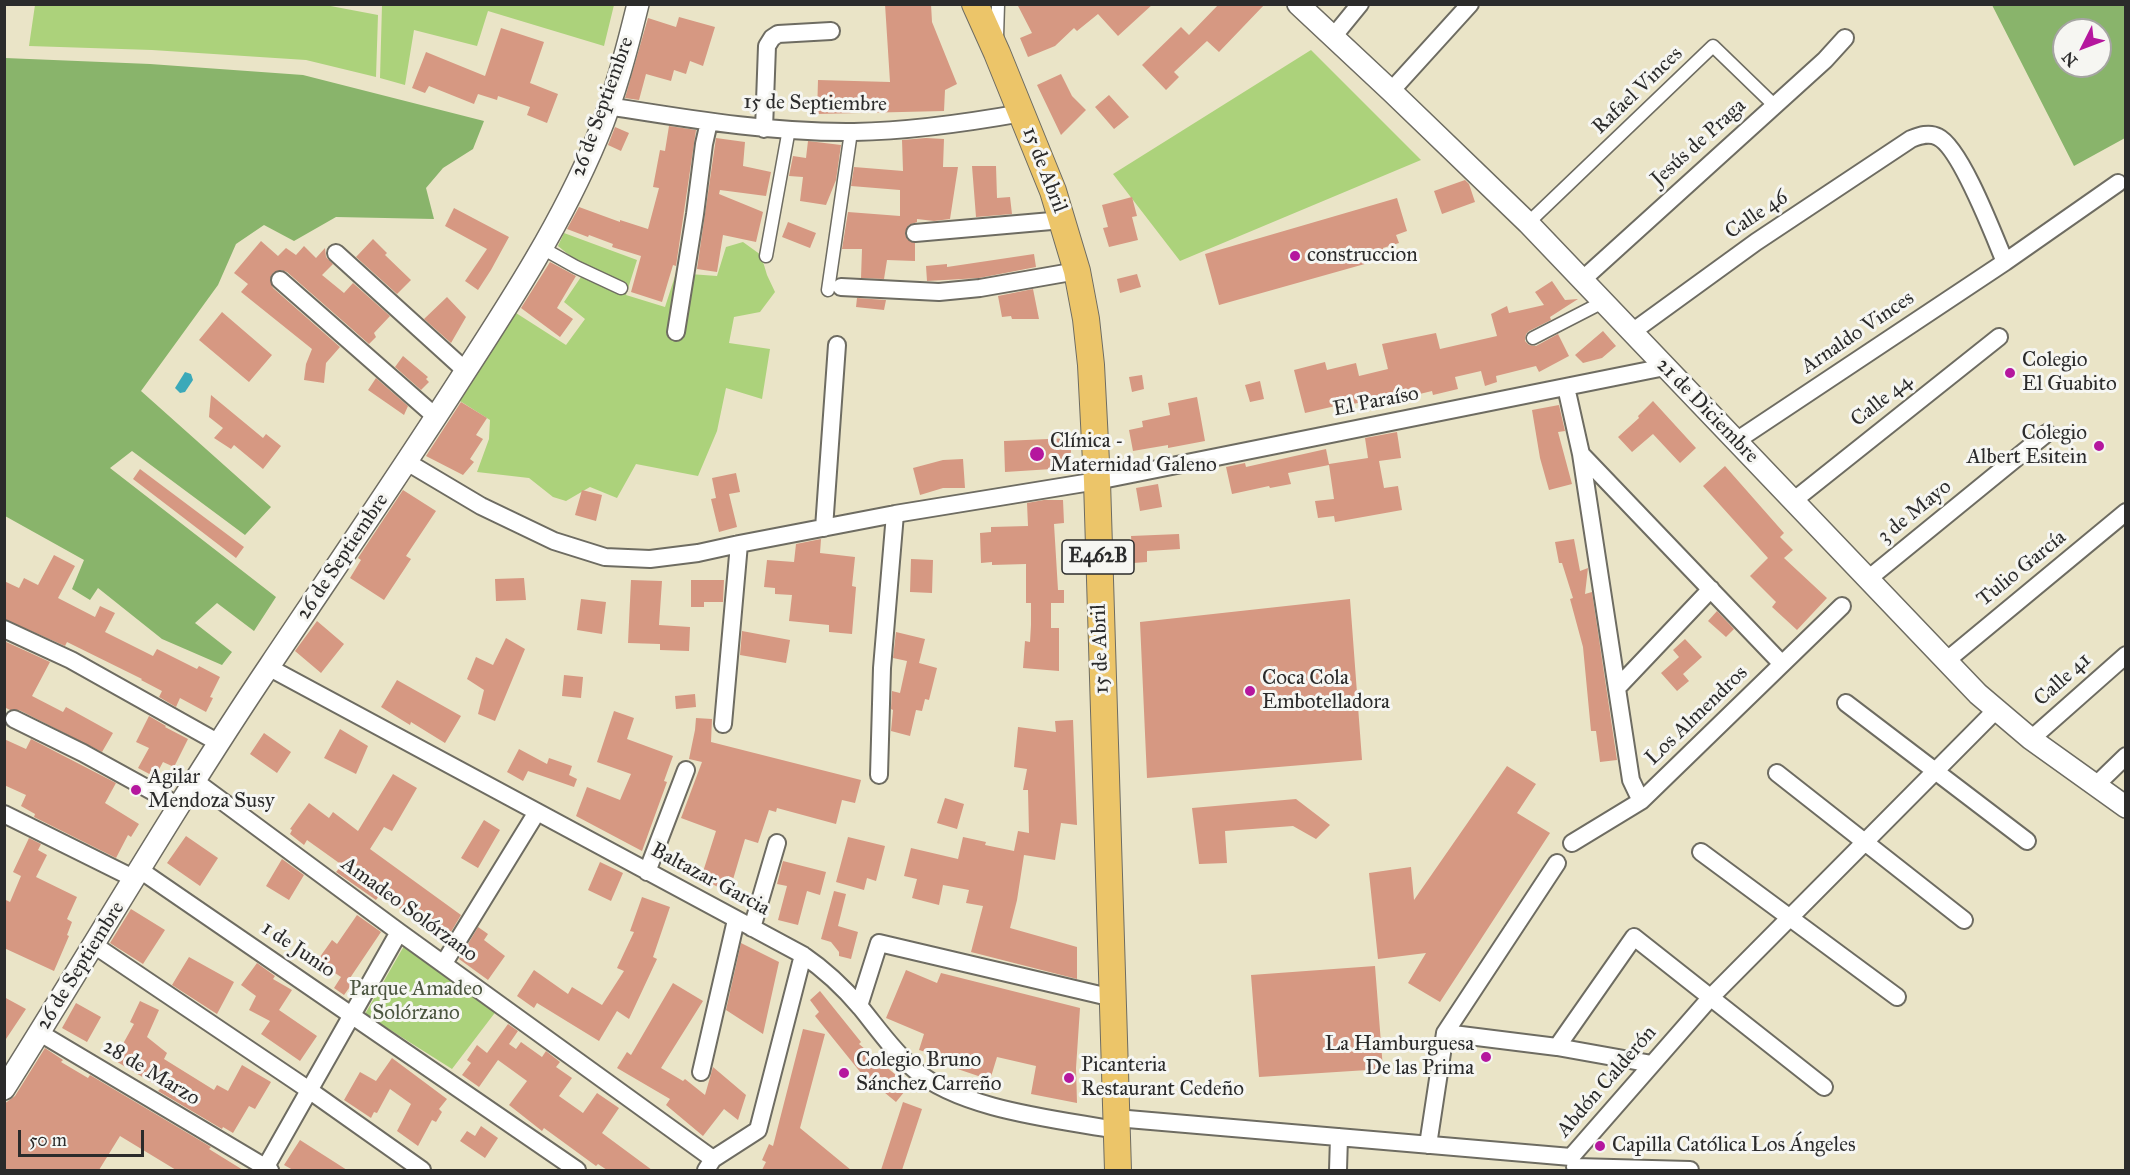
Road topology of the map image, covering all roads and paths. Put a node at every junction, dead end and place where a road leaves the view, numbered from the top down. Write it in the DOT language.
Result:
graph roads {
  1 [pos="638,4"];
  2 [pos="975,4"];
  3 [pos="998,4"];
  4 [pos="1298,4"];
  5 [pos="1360,4"];
  6 [pos="1470,4"];
  7 [pos="831,31"];
  8 [pos="1333,37"];
  9 [pos="1845,38"];
  10 [pos="997,53"];
  11 [pos="1391,91"];
  12 [pos="1774,105"];
  13 [pos="608,106"];
  14 [pos="1022,113"];
  15 [pos="709,122"];
  16 [pos="764,129"];
  17 [pos="789,129"];
  18 [pos="851,132"];
  19 [pos="2118,183"];
  20 [pos="1063,220"];
  21 [pos="1528,223"];
  22 [pos="915,233"];
  23 [pos="542,248"];
  24 [pos="336,253"];
  25 [pos="766,256"];
  26 [pos="2005,262"];
  27 [pos="1077,271"];
  28 [pos="280,280"];
  29 [pos="1582,280"];
  30 [pos="621,288"];
  31 [pos="835,289"];
  32 [pos="1603,302"];
  33 [pos="676,332"];
  34 [pos="1632,332"];
  35 [pos="1999,337"];
  36 [pos="1533,338"];
  37 [pos="837,345"];
  38 [pos="1665,367"];
  39 [pos="466,371"];
  40 [pos="1566,387"];
  41 [pos="436,417"];
  42 [pos="2047,433"];
  43 [pos="1736,441"];
  44 [pos="1581,454"];
  45 [pos="407,462"];
  46 [pos="1097,481"];
  47 [pos="1793,501"];
  48 [pos="2126,512"];
  49 [pos="895,514"];
  50 [pos="824,528"];
  51 [pos="739,544"];
  52 [pos="1868,579"];
  53 [pos="1711,589"];
  54 [pos="1842,606"];
  55 [pos="4,628"];
  56 [pos="2126,655"];
  57 [pos="1946,661"];
  58 [pos="1782,664"];
  59 [pos="268,667"];
  60 [pos="1617,688"];
  61 [pos="1846,703"];
  62 [pos="1996,710"];
  63 [pos="14,719"];
  64 [pos="723,724"];
  65 [pos="2031,739"];
  66 [pos="219,743"];
  67 [pos="2126,756"];
  68 [pos="686,770"];
  69 [pos="1935,771"];
  70 [pos="1777,772"];
  71 [pos="879,775"];
  72 [pos="195,781"];
  73 [pos="2095,786"];
  74 [pos="1641,801"];
  75 [pos="179,806"];
  76 [pos="2126,807"];
  77 [pos="537,812"];
  78 [pos="4,814"];
  79 [pos="2027,841"];
  80 [pos="1865,842"];
  81 [pos="777,843"];
  82 [pos="1572,843"];
  83 [pos="1701,852"];
  84 [pos="1557,863"];
  85 [pos="647,872"];
  86 [pos="138,875"];
  87 [pos="1790,918"];
  88 [pos="736,920"];
  89 [pos="1964,920"];
  90 [pos="752,928"];
  91 [pos="399,932"];
  92 [pos="94,945"];
  93 [pos="803,956"];
  94 [pos="444,963"];
  95 [pos="1897,997"];
  96 [pos="1113,998"];
  97 [pos="1711,998"];
  98 [pos="859,1006"];
  99 [pos="352,1014"];
  100 [pos="40,1033"];
  101 [pos="1445,1033"];
  102 [pos="1557,1047"];
  103 [pos="1652,1064"];
  104 [pos="701,1072"];
  105 [pos="1824,1087"];
  106 [pos="4,1089"];
  107 [pos="309,1090"];
  108 [pos="1116,1124"];
  109 [pos="1339,1137"];
  110 [pos="1428,1144"];
  111 [pos="709,1165"];
  112 [pos="1574,1165"];
  113 [pos="266,1169"];
  114 [pos="422,1170"];
  115 [pos="577,1170"];
  116 [pos="1118,1170"];
  117 [pos="1338,1170"];
  118 [pos="1690,1170"];
  1 -- 13 [label="street, 26 de Septiembre"];
  2 -- 10 [label="main road, 15 de Abril / E462B"];
  3 -- 10 [label="street"];
  4 -- 8 [label="street, 21 de Diciembre"];
  5 -- 8 [label="street"];
  6 -- 11 [label="street"];
  7 -- 16 [label="street"];
  8 -- 11 [label="street, 21 de Diciembre"];
  9 -- 12 [label="street, Jesús de Praga"];
  10 -- 14 [label="main road, 15 de Abril / E462B"];
  11 -- 21 [label="street, 21 de Diciembre"];
  12 -- 21 [label="street, Rafael Vinces"];
  12 -- 29 [label="street, Jesús de Praga"];
  13 -- 15 [label="street, 15 de Septiembre"];
  13 -- 23 [label="street, 26 de Septiembre"];
  14 -- 18 [label="street, 15 de Septiembre"];
  14 -- 20 [label="main road, 15 de Abril / E462B"];
  15 -- 16 [label="street, 15 de Septiembre"];
  15 -- 33 [label="street"];
  16 -- 17 [label="street, 15 de Septiembre"];
  17 -- 18 [label="street, 15 de Septiembre"];
  17 -- 25 [label="street"];
  18 -- 31 [label="street"];
  19 -- 26 [label="street, Arnaldo Vinces"];
  20 -- 22 [label="street"];
  20 -- 27 [label="main road, 15 de Abril / E462B"];
  21 -- 29 [label="street, 21 de Diciembre"];
  23 -- 30 [label="street"];
  23 -- 39 [label="street, 26 de Septiembre"];
  24 -- 39 [label="street"];
  26 -- 34 [label="street, Calle 46"];
  26 -- 43 [label="street, Arnaldo Vinces"];
  27 -- 31 [label="street"];
  27 -- 46 [label="main road, 15 de Abril / E462B"];
  28 -- 41 [label="street"];
  29 -- 32 [label="street, 21 de Diciembre"];
  32 -- 34 [label="street, 21 de Diciembre"];
  32 -- 36 [label="street"];
  34 -- 38 [label="street, 21 de Diciembre"];
  35 -- 47 [label="street, Calle 44"];
  37 -- 50 [label="street"];
  38 -- 40 [label="street, El Paraíso"];
  38 -- 43 [label="street, 21 de Diciembre"];
  39 -- 41 [label="street, 26 de Septiembre"];
  40 -- 44 [label="street"];
  40 -- 46 [label="street, El Paraíso"];
  41 -- 45 [label="street, 26 de Septiembre"];
  42 -- 52 [label="street, 3 de Mayo"];
  43 -- 47 [label="street, 21 de Diciembre"];
  44 -- 53 [label="street"];
  44 -- 60 [label="street"];
  45 -- 51 [label="street, El Paraíso"];
  45 -- 59 [label="street, 26 de Septiembre"];
  46 -- 49 [label="street, El Paraíso"];
  46 -- 96 [label="main road, 15 de Abril / E462B"];
  47 -- 52 [label="street, 21 de Diciembre"];
  48 -- 57 [label="street, Tulio García"];
  49 -- 50 [label="street, El Paraíso"];
  49 -- 71 [label="street"];
  50 -- 51 [label="street, El Paraíso"];
  51 -- 64 [label="street"];
  52 -- 57 [label="street, 21 de Diciembre"];
  53 -- 58 [label="street"];
  53 -- 60 [label="street"];
  54 -- 58 [label="street, Los Almendros"];
  55 -- 66 [label="street"];
  56 -- 65 [label="street, Calle 41"];
  57 -- 62 [label="street, 21 de Diciembre"];
  58 -- 74 [label="street, Los Almendros"];
  59 -- 66 [label="street, 26 de Septiembre"];
  59 -- 77 [label="street, Baltazar Garcia"];
  60 -- 74 [label="street"];
  61 -- 69 [label="street"];
  62 -- 65 [label="street, 21 de Diciembre"];
  62 -- 69 [label="street, Abdón Calderón"];
  63 -- 75 [label="street"];
  65 -- 73 [label="street, 21 de Diciembre"];
  66 -- 72 [label="street, 26 de Septiembre"];
  67 -- 73 [label="street"];
  68 -- 85 [label="street"];
  69 -- 79 [label="street"];
  69 -- 80 [label="street, Abdón Calderón"];
  70 -- 80 [label="street"];
  72 -- 75 [label="street, 26 de Septiembre"];
  72 -- 91 [label="street, Amadeo Solórzano"];
  73 -- 76 [label="street, 21 de Diciembre"];
  74 -- 82 [label="street, Los Almendros"];
  75 -- 86 [label="street, 26 de Septiembre"];
  77 -- 85 [label="street, Baltazar Garcia"];
  77 -- 94 [label="street"];
  78 -- 86 [label="street, 1 de Junio"];
  80 -- 87 [label="street, Abdón Calderón"];
  80 -- 89 [label="street"];
  81 -- 90 [label="street"];
  83 -- 87 [label="street"];
  84 -- 101 [label="street"];
  85 -- 88 [label="street, Baltazar Garcia"];
  86 -- 92 [label="street, 26 de Septiembre"];
  86 -- 99 [label="street, 1 de Junio"];
  87 -- 95 [label="street"];
  87 -- 97 [label="street, Abdón Calderón"];
  88 -- 90 [label="street, Baltazar Garcia"];
  88 -- 104 [label="street"];
  90 -- 93 [label="street, Baltazar Garcia"];
  91 -- 94 [label="street, Amadeo Solórzano"];
  91 -- 99 [label="street"];
  92 -- 100 [label="street, 26 de Septiembre"];
  92 -- 107 [label="street"];
  93 -- 98 [label="street, Baltazar Garcia"];
  93 -- 111 [label="street"];
  94 -- 111 [label="street, Amadeo Solórzano"];
  96 -- 98 [label="street"];
  96 -- 108 [label="main road, 15 de Abril / E462B"];
  97 -- 102 [label="street"];
  97 -- 103 [label="street, Abdón Calderón"];
  97 -- 105 [label="street"];
  98 -- 108 [label="street, Baltazar Garcia"];
  99 -- 107 [label="street"];
  99 -- 115 [label="street, 1 de Junio"];
  100 -- 106 [label="street, 26 de Septiembre"];
  100 -- 113 [label="street, 28 de Marzo"];
  101 -- 102 [label="street"];
  101 -- 110 [label="street"];
  102 -- 103 [label="street"];
  103 -- 112 [label="street, Abdón Calderón"];
  107 -- 113 [label="street"];
  107 -- 114 [label="street"];
  108 -- 109 [label="street, Abdón Calderón"];
  108 -- 116 [label="main road, 15 de Abril / E462B"];
  109 -- 110 [label="street, Abdón Calderón"];
  109 -- 117 [label="street"];
  110 -- 112 [label="street, Abdón Calderón"];
  112 -- 118 [label="street"];
}
